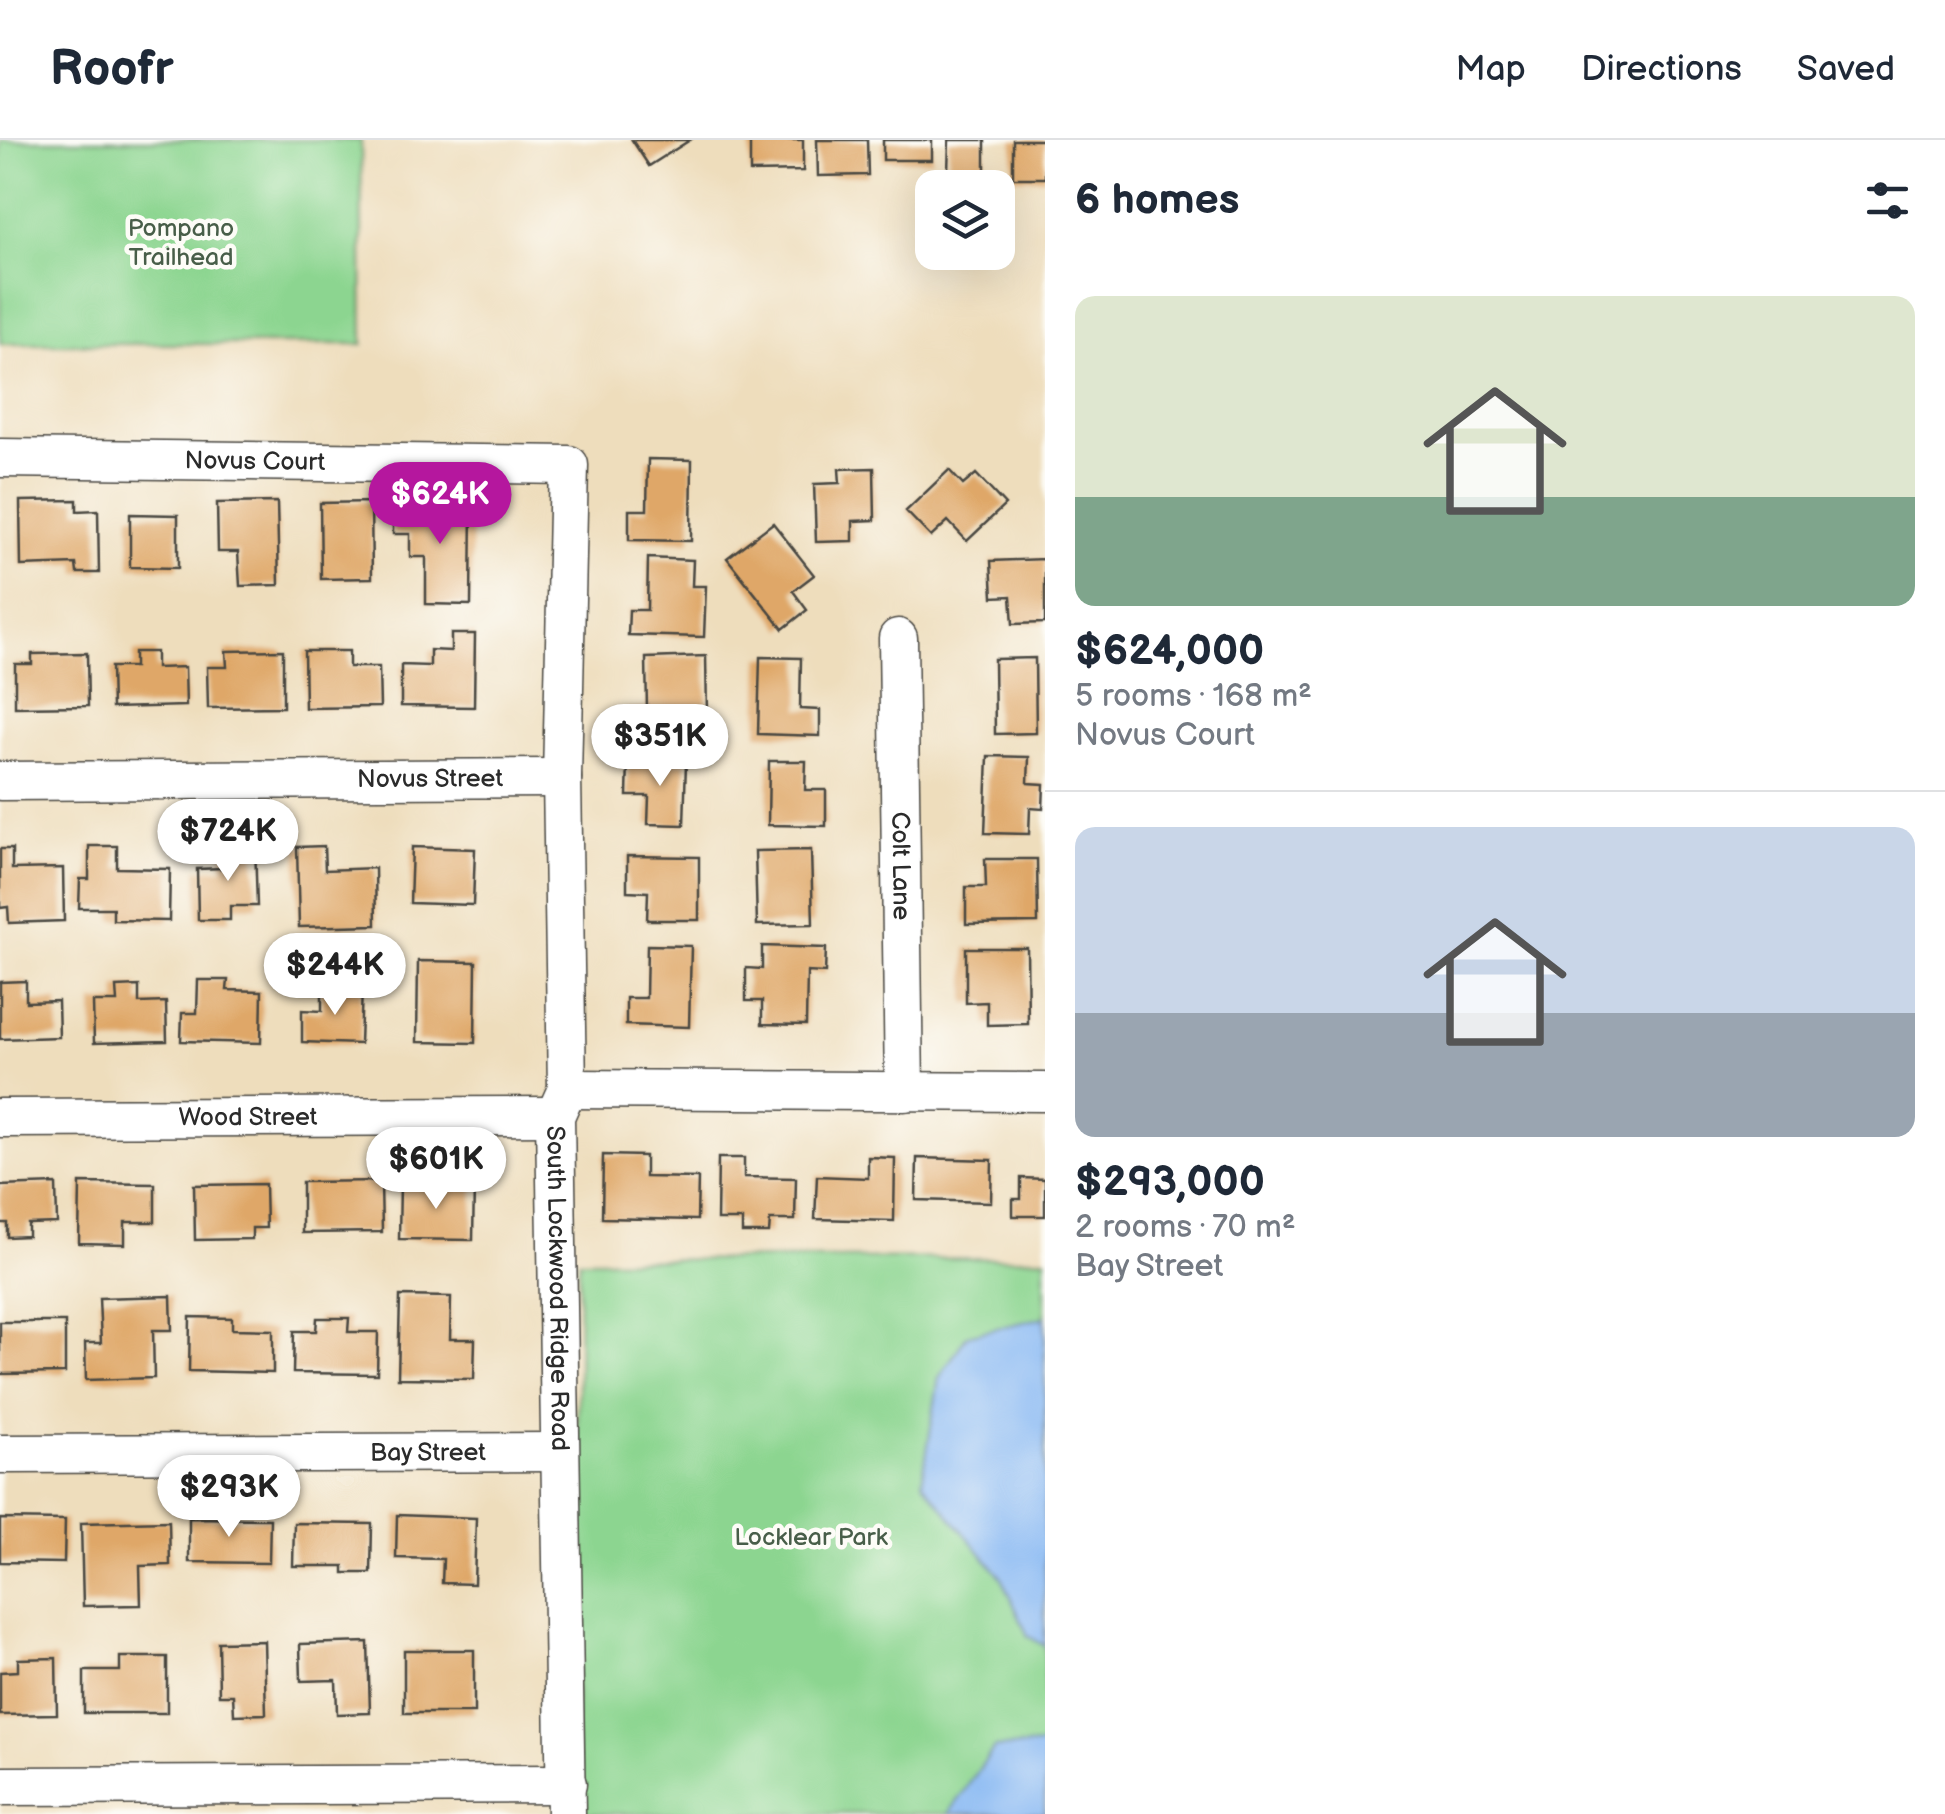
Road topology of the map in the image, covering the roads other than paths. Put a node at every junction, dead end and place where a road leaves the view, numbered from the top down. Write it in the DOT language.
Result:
graph roads {
  1 [pos="0,458"];
  2 [pos="570,465"];
  3 [pos="898,638"];
  4 [pos="562,778"];
  5 [pos="0,780"];
  6 [pos="904,1092"];
  7 [pos="1045,1092"];
  8 [pos="561,1103"];
  9 [pos="0,1118"];
  10 [pos="557,1452"];
  11 [pos="0,1454"];
  12 [pos="0,1786"];
  13 [pos="566,1799"];
  1 -- 2 [label="street, Novus Court"];
  2 -- 4 [label="street, South Lockwood Ridge Road"];
  3 -- 6 [label="street, Colt Lane"];
  4 -- 5 [label="street, Novus Street"];
  4 -- 8 [label="street, South Lockwood Ridge Road"];
  6 -- 7 [label="street, Wood Street"];
  6 -- 8 [label="street, Wood Street"];
  8 -- 9 [label="street, Wood Street"];
  8 -- 10 [label="street, South Lockwood Ridge Road"];
  10 -- 11 [label="street, Bay Street"];
  10 -- 13 [label="street, South Lockwood Ridge Road"];
  12 -- 13 [label="street"];
}
